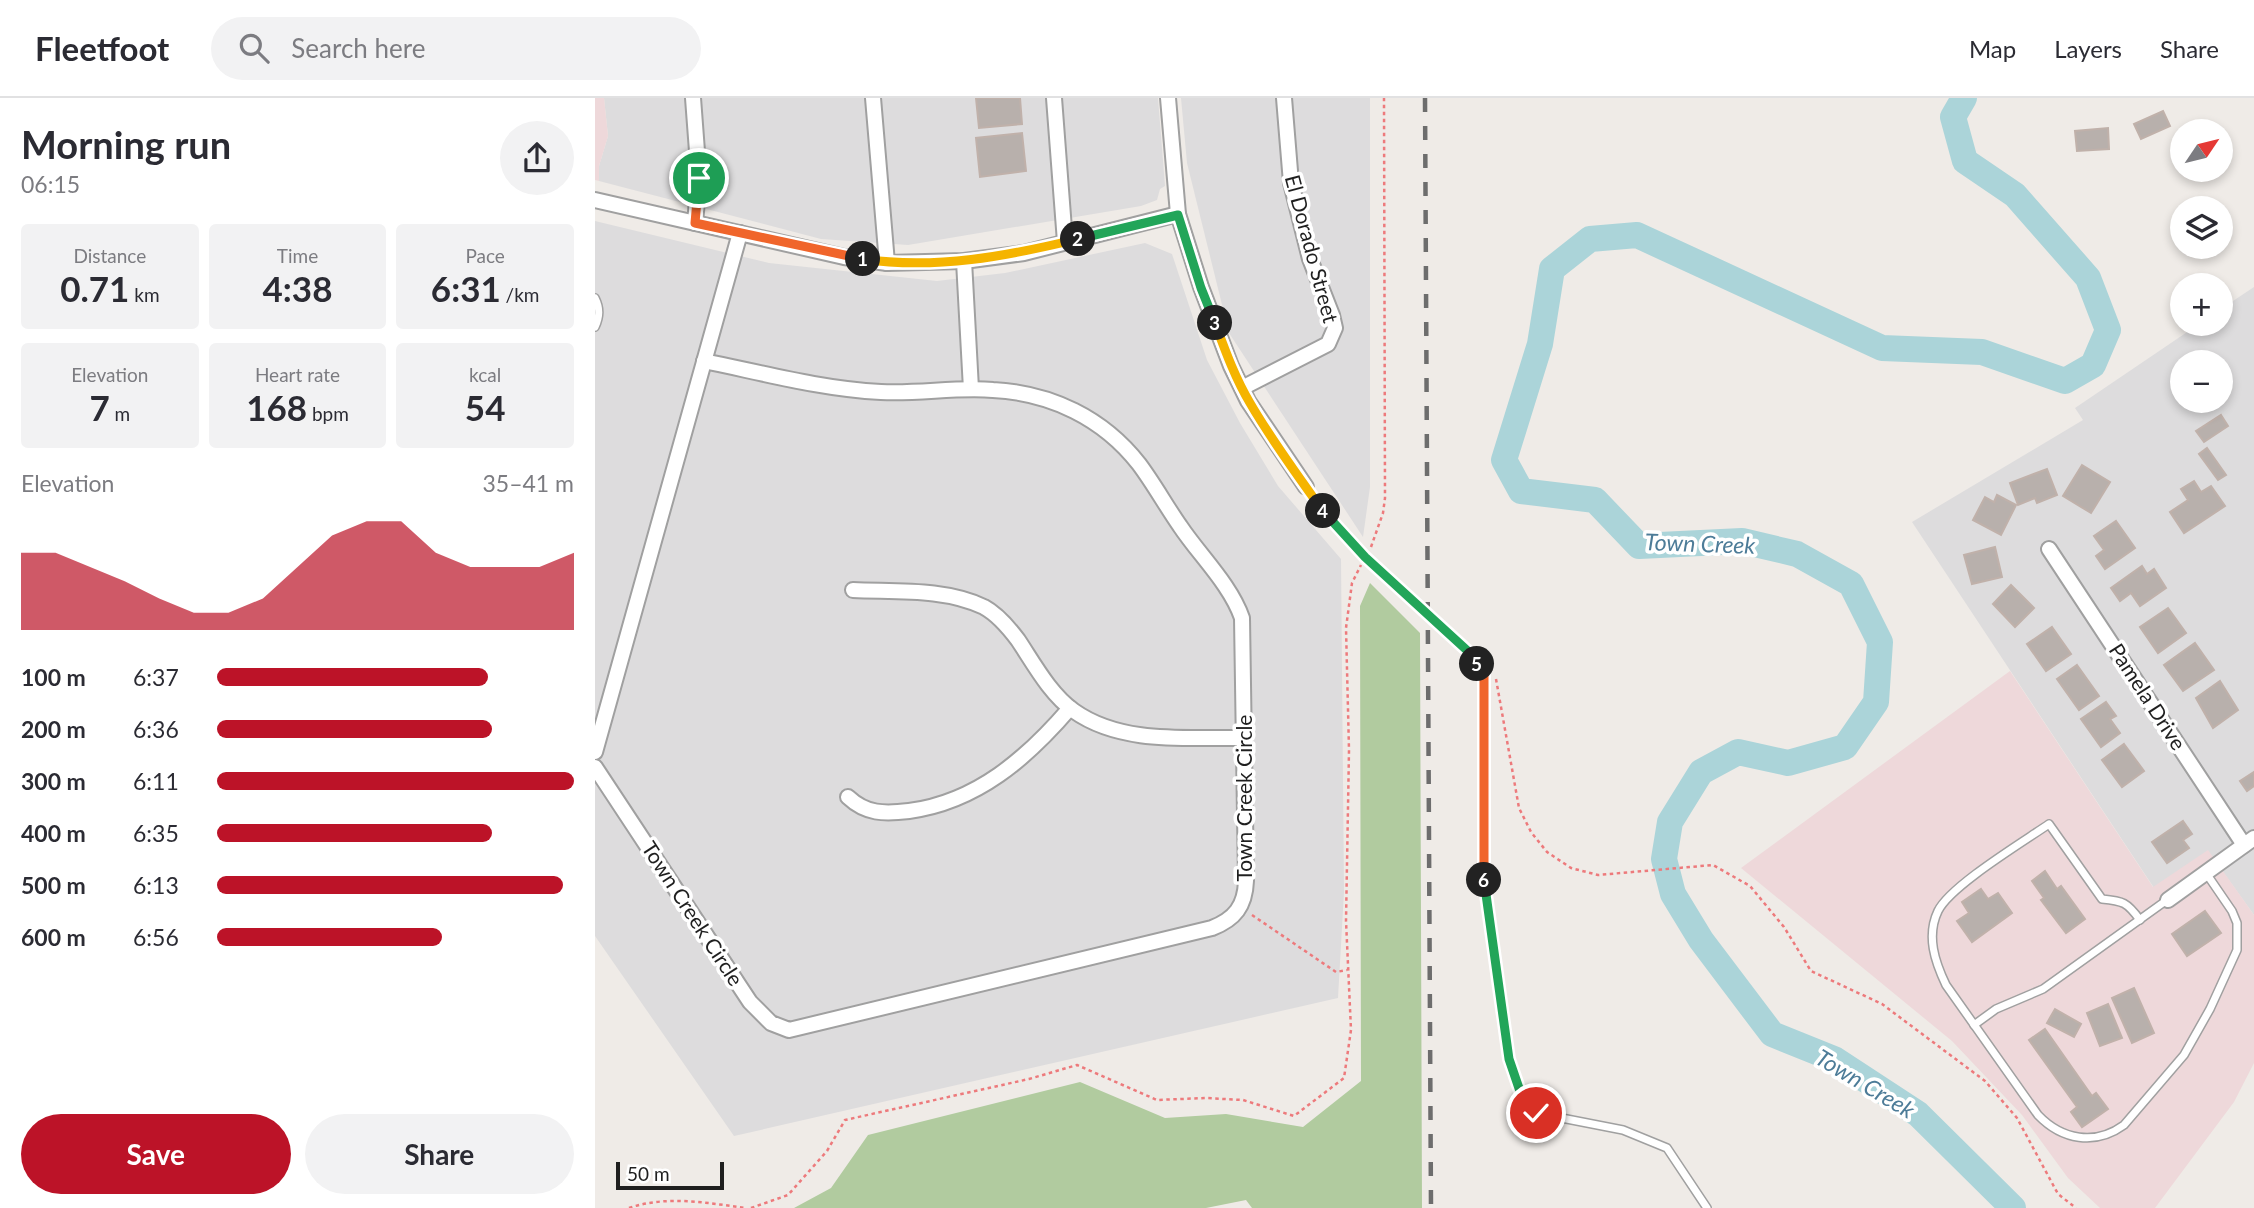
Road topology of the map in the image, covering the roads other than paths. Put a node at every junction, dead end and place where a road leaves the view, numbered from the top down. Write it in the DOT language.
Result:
graph roads {
  1 [pos="693,98"];
  2 [pos="873,98"];
  3 [pos="1054,98"];
  4 [pos="1167,98"];
  5 [pos="1284,98"];
  6 [pos="595,200"];
  7 [pos="1178,215"];
  8 [pos="695,223"];
  9 [pos="740,233"];
  10 [pos="1065,242"];
  11 [pos="964,261"];
  12 [pos="887,263"];
  13 [pos="595,298"];
  14 [pos="595,327"];
  15 [pos="704,361"];
  16 [pos="1242,388"];
  17 [pos="971,389"];
  18 [pos="1306,487"];
  19 [pos="2049,549"];
  20 [pos="853,590"];
  21 [pos="1070,708"];
  22 [pos="1244,738"];
  23 [pos="595,752"];
  24 [pos="595,767"];
  25 [pos="848,797"];
  26 [pos="2249,842"];
  27 [pos="2206,873"];
  28 [pos="2168,900"];
  29 [pos="2140,919"];
  30 [pos="1974,1025"];
  31 [pos="1707,1208"];
  1 -- 8 [label="street"];
  2 -- 12 [label="street"];
  3 -- 10 [label="street"];
  4 -- 7 [label="street"];
  5 -- 16 [label="street, El Dorado Street"];
  6 -- 8 [label="street"];
  7 -- 10 [label="street"];
  7 -- 16 [label="street"];
  8 -- 9 [label="street"];
  9 -- 12 [label="street"];
  9 -- 15 [label="street"];
  10 -- 11 [label="street"];
  11 -- 12 [label="street"];
  11 -- 17 [label="street"];
  13 -- 14 [label="lane"];
  15 -- 17 [label="street, Town Creek Circle"];
  15 -- 23 [label="street"];
  16 -- 18 [label="street"];
  17 -- 22 [label="street, Town Creek Circle"];
  18 -- 31 [label="lane"];
  19 -- 26 [label="street, Pamela Drive"];
  20 -- 21 [label="street"];
  21 -- 22 [label="street"];
  21 -- 25 [label="street"];
  22 -- 24 [label="street, Town Creek Circle"];
  26 -- 27 [label="street"];
  27 -- 28 [label="street"];
  27 -- 30 [label="lane"];
  28 -- 29 [label="lane"];
  29 -- 30 [label="lane"];
  29 -- 30 [label="lane"];
}
